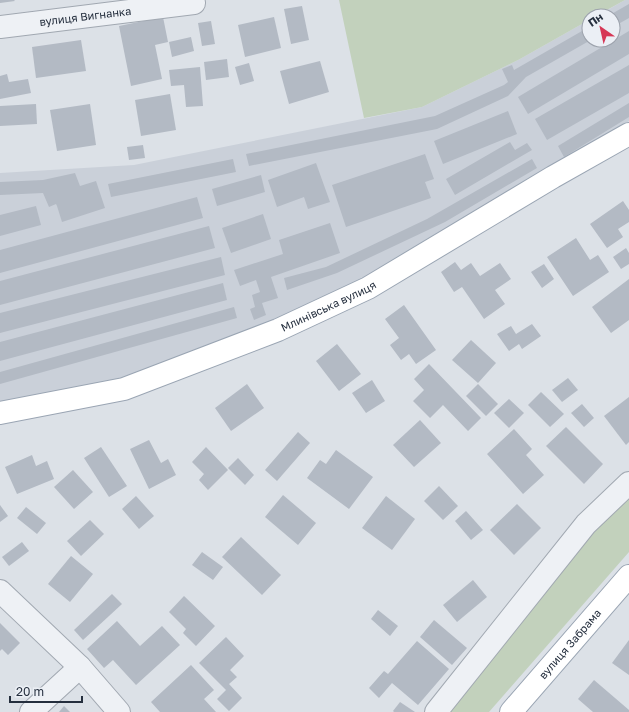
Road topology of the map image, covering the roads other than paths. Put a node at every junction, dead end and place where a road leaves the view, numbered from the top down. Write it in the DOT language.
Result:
graph roads {
  1 [pos="194,3"];
  2 [pos="0,27"];
  3 [pos="629,134"];
  4 [pos="0,413"];
  5 [pos="629,483"];
  6 [pos="629,576"];
  7 [pos="0,591"];
  8 [pos="80,667"];
  9 [pos="31,712"];
  10 [pos="119,712"];
  11 [pos="436,712"];
  12 [pos="511,712"];
  1 -- 2 [label="street, вулиця Вигнанка"];
  3 -- 4 [label="main road, Млинівська вулиця"];
  5 -- 11 [label="street"];
  6 -- 12 [label="main road, вулиця Забрама"];
  7 -- 8 [label="street"];
  8 -- 9 [label="street"];
  8 -- 10 [label="street"];
}
